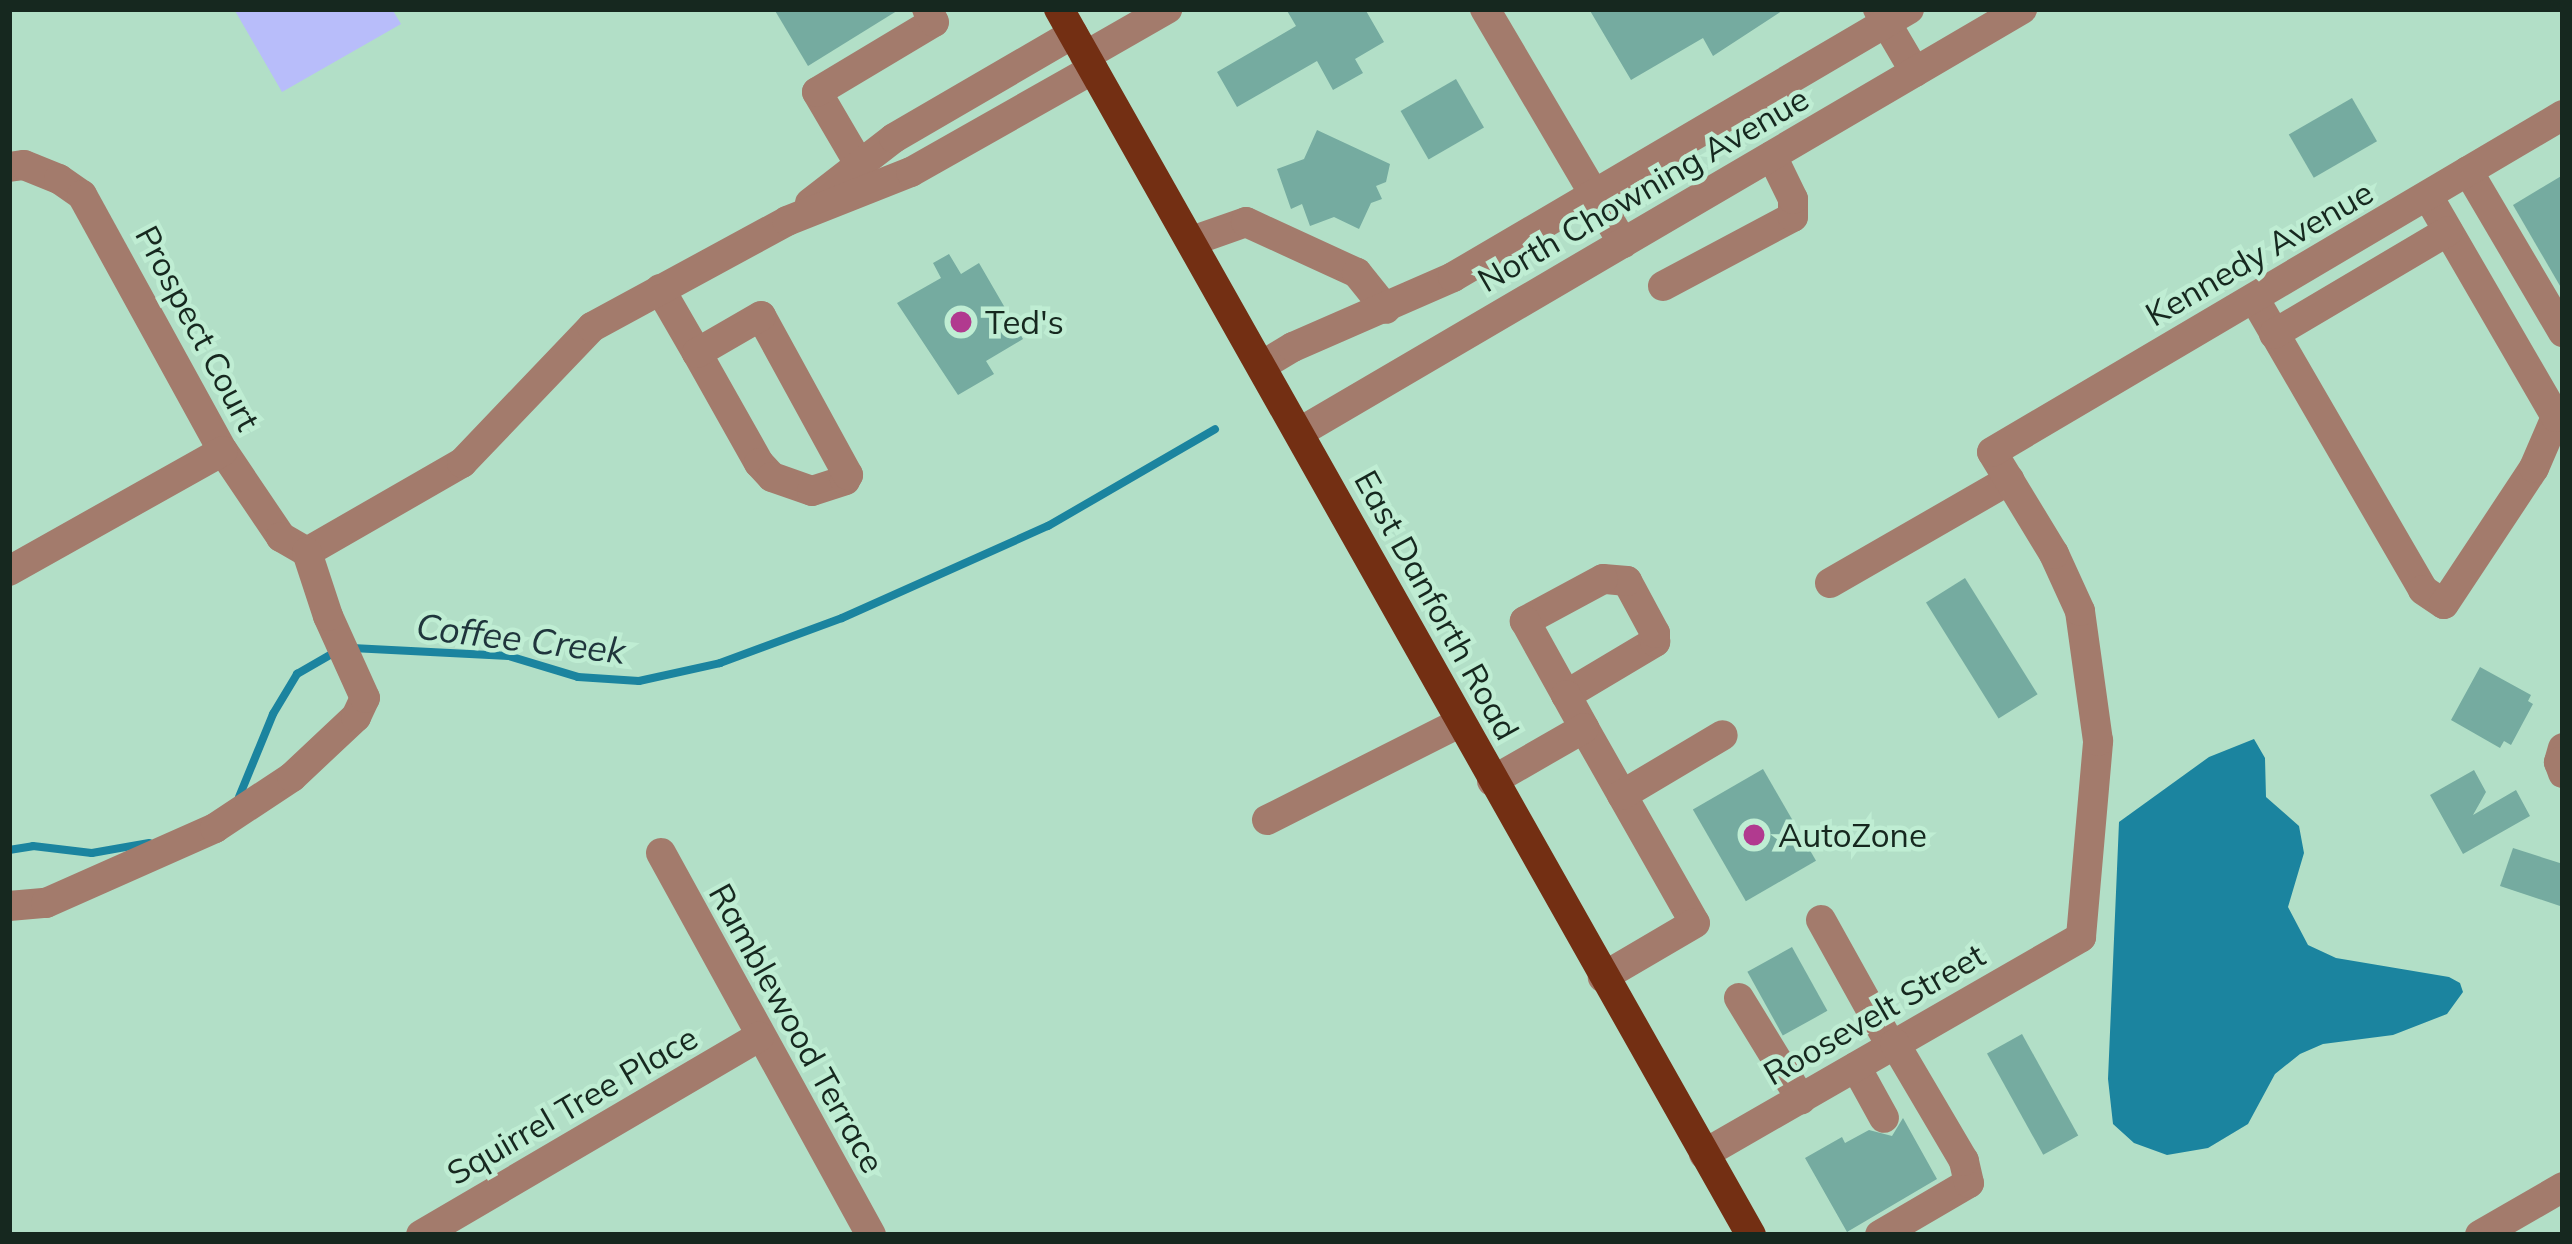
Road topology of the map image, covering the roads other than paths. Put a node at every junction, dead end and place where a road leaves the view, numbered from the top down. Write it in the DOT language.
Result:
graph roads {
  1 [pos="927,9"];
  2 [pos="1167,9"];
  3 [pos="1485,9"];
  4 [pos="2023,9"];
  5 [pos="1891,14"];
  6 [pos="1078,42"];
  7 [pos="1915,72"];
  8 [pos="2563,116"];
  9 [pos="1772,156"];
  10 [pos="858,162"];
  11 [pos="9,166"];
  12 [pos="2468,171"];
  13 [pos="1594,194"];
  14 [pos="2428,196"];
  15 [pos="787,221"];
  16 [pos="2448,231"];
  17 [pos="1192,242"];
  18 [pos="1623,243"];
  19 [pos="1663,286"];
  20 [pos="660,289"];
  21 [pos="2254,298"];
  22 [pos="1386,309"];
  23 [pos="2563,332"];
  24 [pos="2274,334"];
  25 [pos="697,353"];
  26 [pos="1263,365"];
  27 [pos="1300,432"];
  28 [pos="223,451"];
  29 [pos="2009,480"];
  30 [pos="308,552"];
  31 [pos="9,572"];
  32 [pos="1830,583"];
  33 [pos="1566,695"];
  34 [pos="1459,723"];
  35 [pos="1584,728"];
  36 [pos="1723,735"];
  37 [pos="2563,748"];
  38 [pos="2563,773"];
  39 [pos="1492,781"];
  40 [pos="1622,794"];
  41 [pos="1267,820"];
  42 [pos="662,854"];
  43 [pos="9,906"];
  44 [pos="1821,920"];
  45 [pos="1604,977"];
  46 [pos="1739,998"];
  47 [pos="759,1037"];
  48 [pos="1893,1045"];
  49 [pos="1856,1067"];
  50 [pos="1801,1099"];
  51 [pos="1884,1118"];
  52 [pos="1704,1154"];
  53 [pos="2563,1187"];
  54 [pos="421,1235"];
  55 [pos="872,1235"];
  56 [pos="1751,1235"];
  57 [pos="1880,1235"];
  58 [pos="2480,1235"];
  1 -- 10 [label="street"];
  2 -- 6 [label="street"];
  3 -- 13 [label="street"];
  4 -- 7 [label="street, North Chowning Avenue"];
  5 -- 7 [label="street"];
  5 -- 13 [label="street, North Chowning Avenue"];
  6 -- 10 [label="street"];
  6 -- 15 [label="street"];
  6 -- 17 [label="main road, East Danforth Road"];
  7 -- 9 [label="street, North Chowning Avenue"];
  8 -- 12 [label="street, Kennedy Avenue"];
  9 -- 18 [label="street, North Chowning Avenue"];
  9 -- 19 [label="street"];
  10 -- 15 [label="street"];
  11 -- 28 [label="street, Prospect Court"];
  12 -- 14 [label="street, Kennedy Avenue"];
  12 -- 23 [label="street"];
  13 -- 18 [label="street"];
  13 -- 22 [label="street, North Chowning Avenue"];
  14 -- 16 [label="street"];
  14 -- 21 [label="street, Kennedy Avenue"];
  15 -- 20 [label="street"];
  16 -- 24 [label="street"];
  16 -- 24 [label="street"];
  17 -- 22 [label="street"];
  17 -- 26 [label="main road, East Danforth Road"];
  18 -- 27 [label="street, North Chowning Avenue"];
  20 -- 25 [label="street"];
  20 -- 30 [label="street"];
  21 -- 24 [label="street"];
  21 -- 29 [label="street, Kennedy Avenue"];
  22 -- 26 [label="street, North Chowning Avenue"];
  25 -- 25 [label="street"];
  26 -- 27 [label="main road, East Danforth Road"];
  27 -- 34 [label="main road, East Danforth Road"];
  28 -- 30 [label="street, Prospect Court"];
  28 -- 31 [label="street"];
  29 -- 32 [label="street"];
  29 -- 48 [label="street, Roosevelt Street"];
  30 -- 43 [label="street"];
  33 -- 35 [label="street"];
  34 -- 39 [label="main road, East Danforth Road"];
  34 -- 41 [label="street"];
  35 -- 39 [label="street"];
  35 -- 40 [label="street"];
  36 -- 40 [label="street"];
  37 -- 38 [label="street"];
  39 -- 45 [label="main road, East Danforth Road"];
  40 -- 45 [label="street"];
  42 -- 47 [label="street, Ramblewood Terrace"];
  44 -- 48 [label="street"];
  45 -- 52 [label="main road, East Danforth Road"];
  46 -- 50 [label="street"];
  47 -- 54 [label="street, Squirrel Tree Place"];
  47 -- 55 [label="street, Ramblewood Terrace"];
  48 -- 49 [label="street, Roosevelt Street"];
  48 -- 57 [label="street"];
  49 -- 50 [label="street, Roosevelt Street"];
  49 -- 51 [label="street"];
  50 -- 52 [label="street, Roosevelt Street"];
  52 -- 56 [label="main road, East Danforth Road"];
  53 -- 58 [label="street"];
}
